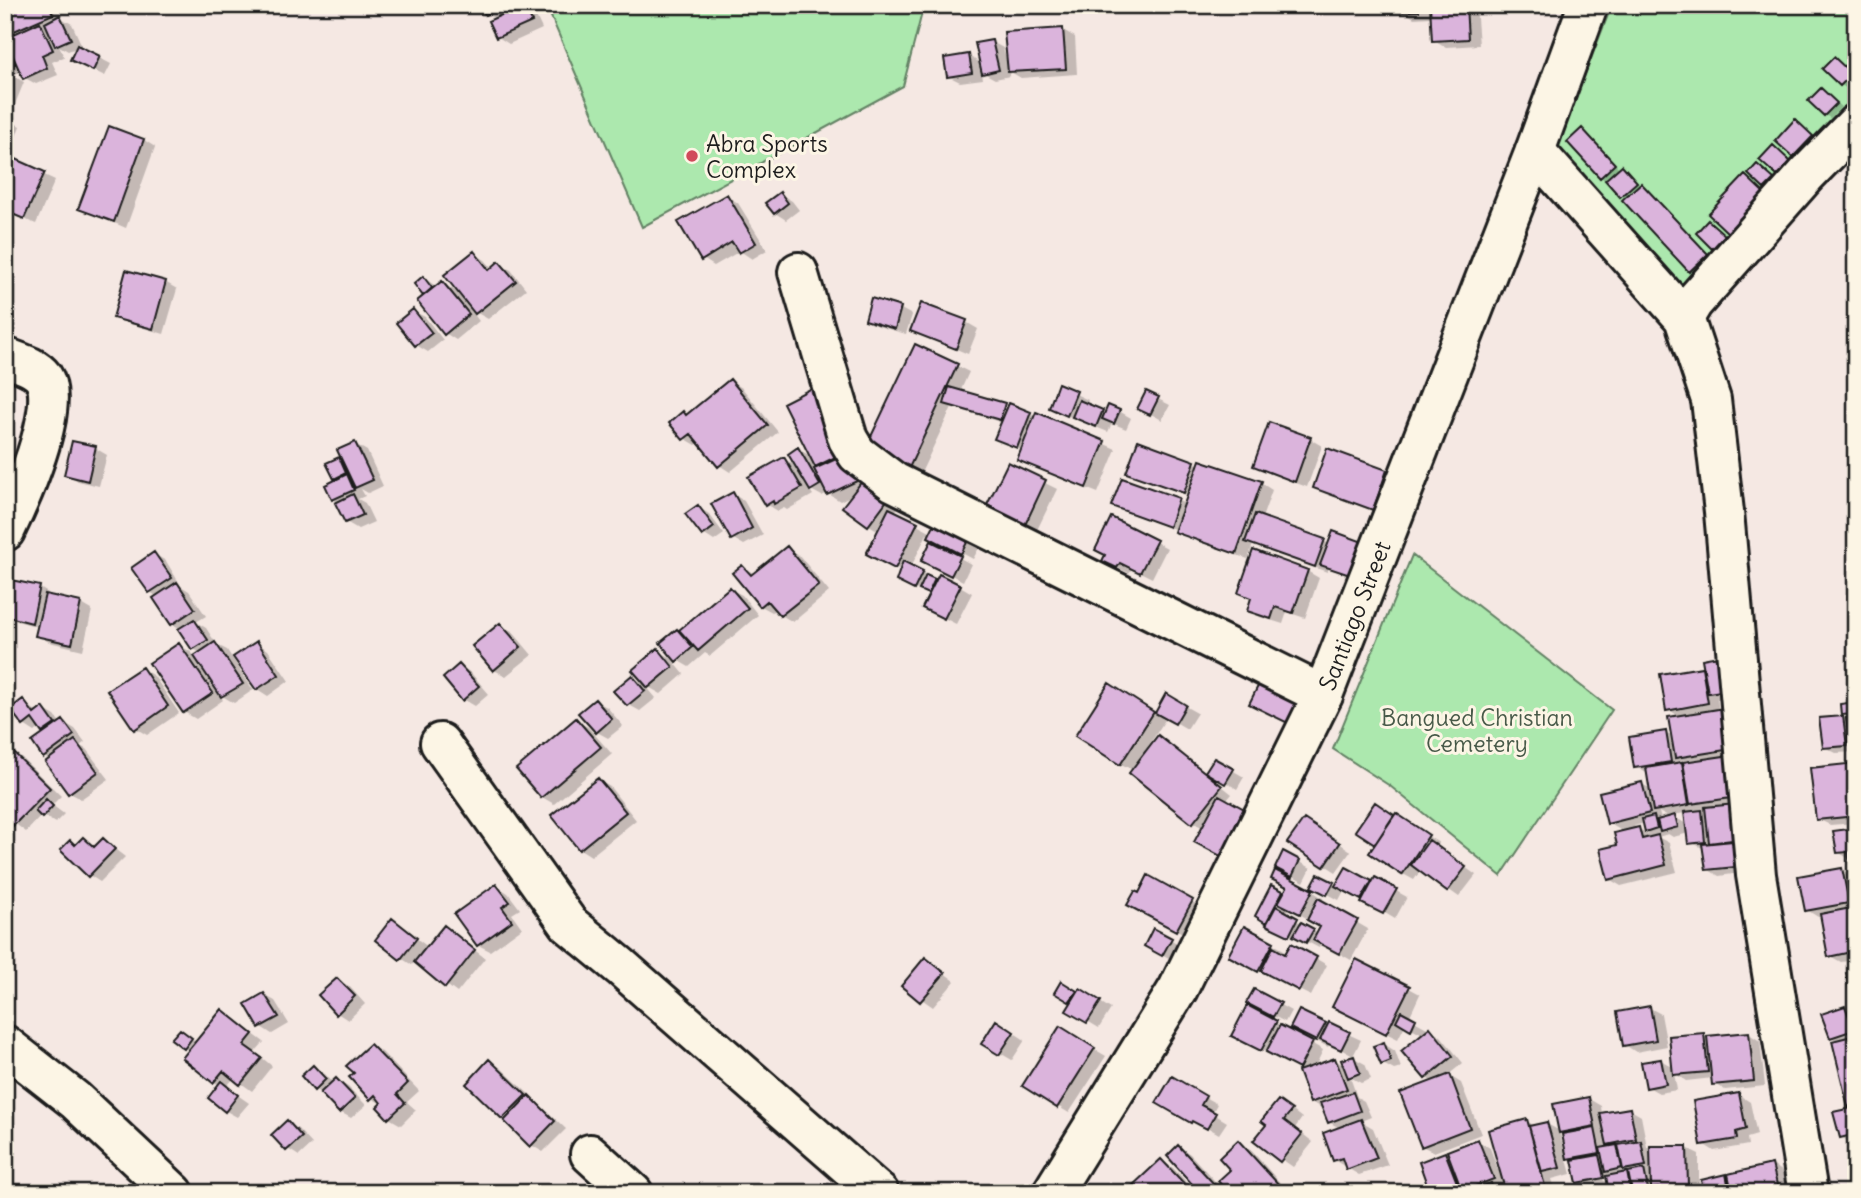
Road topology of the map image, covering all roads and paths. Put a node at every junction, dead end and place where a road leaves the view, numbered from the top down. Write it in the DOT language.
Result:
graph roads {
  1 [pos="1588,5"];
  2 [pos="1856,124"];
  3 [pos="1535,151"];
  4 [pos="798,272"];
  5 [pos="1684,318"];
  6 [pos="5,357"];
  7 [pos="5,531"];
  8 [pos="1323,695"];
  9 [pos="440,743"];
  10 [pos="5,1045"];
  11 [pos="590,1154"];
  12 [pos="174,1193"];
  13 [pos="632,1193"];
  14 [pos="879,1193"];
  15 [pos="1052,1193"];
  16 [pos="1808,1193"];
  1 -- 3 [label="street, Santiago Street"];
  2 -- 5 [label="street"];
  3 -- 5 [label="street"];
  3 -- 8 [label="street, Santiago Street"];
  4 -- 8 [label="street"];
  5 -- 16 [label="street"];
  6 -- 7 [label="street"];
  8 -- 15 [label="street, Santiago Street"];
  9 -- 14 [label="street"];
  10 -- 12 [label="street"];
  11 -- 13 [label="street"];
}
